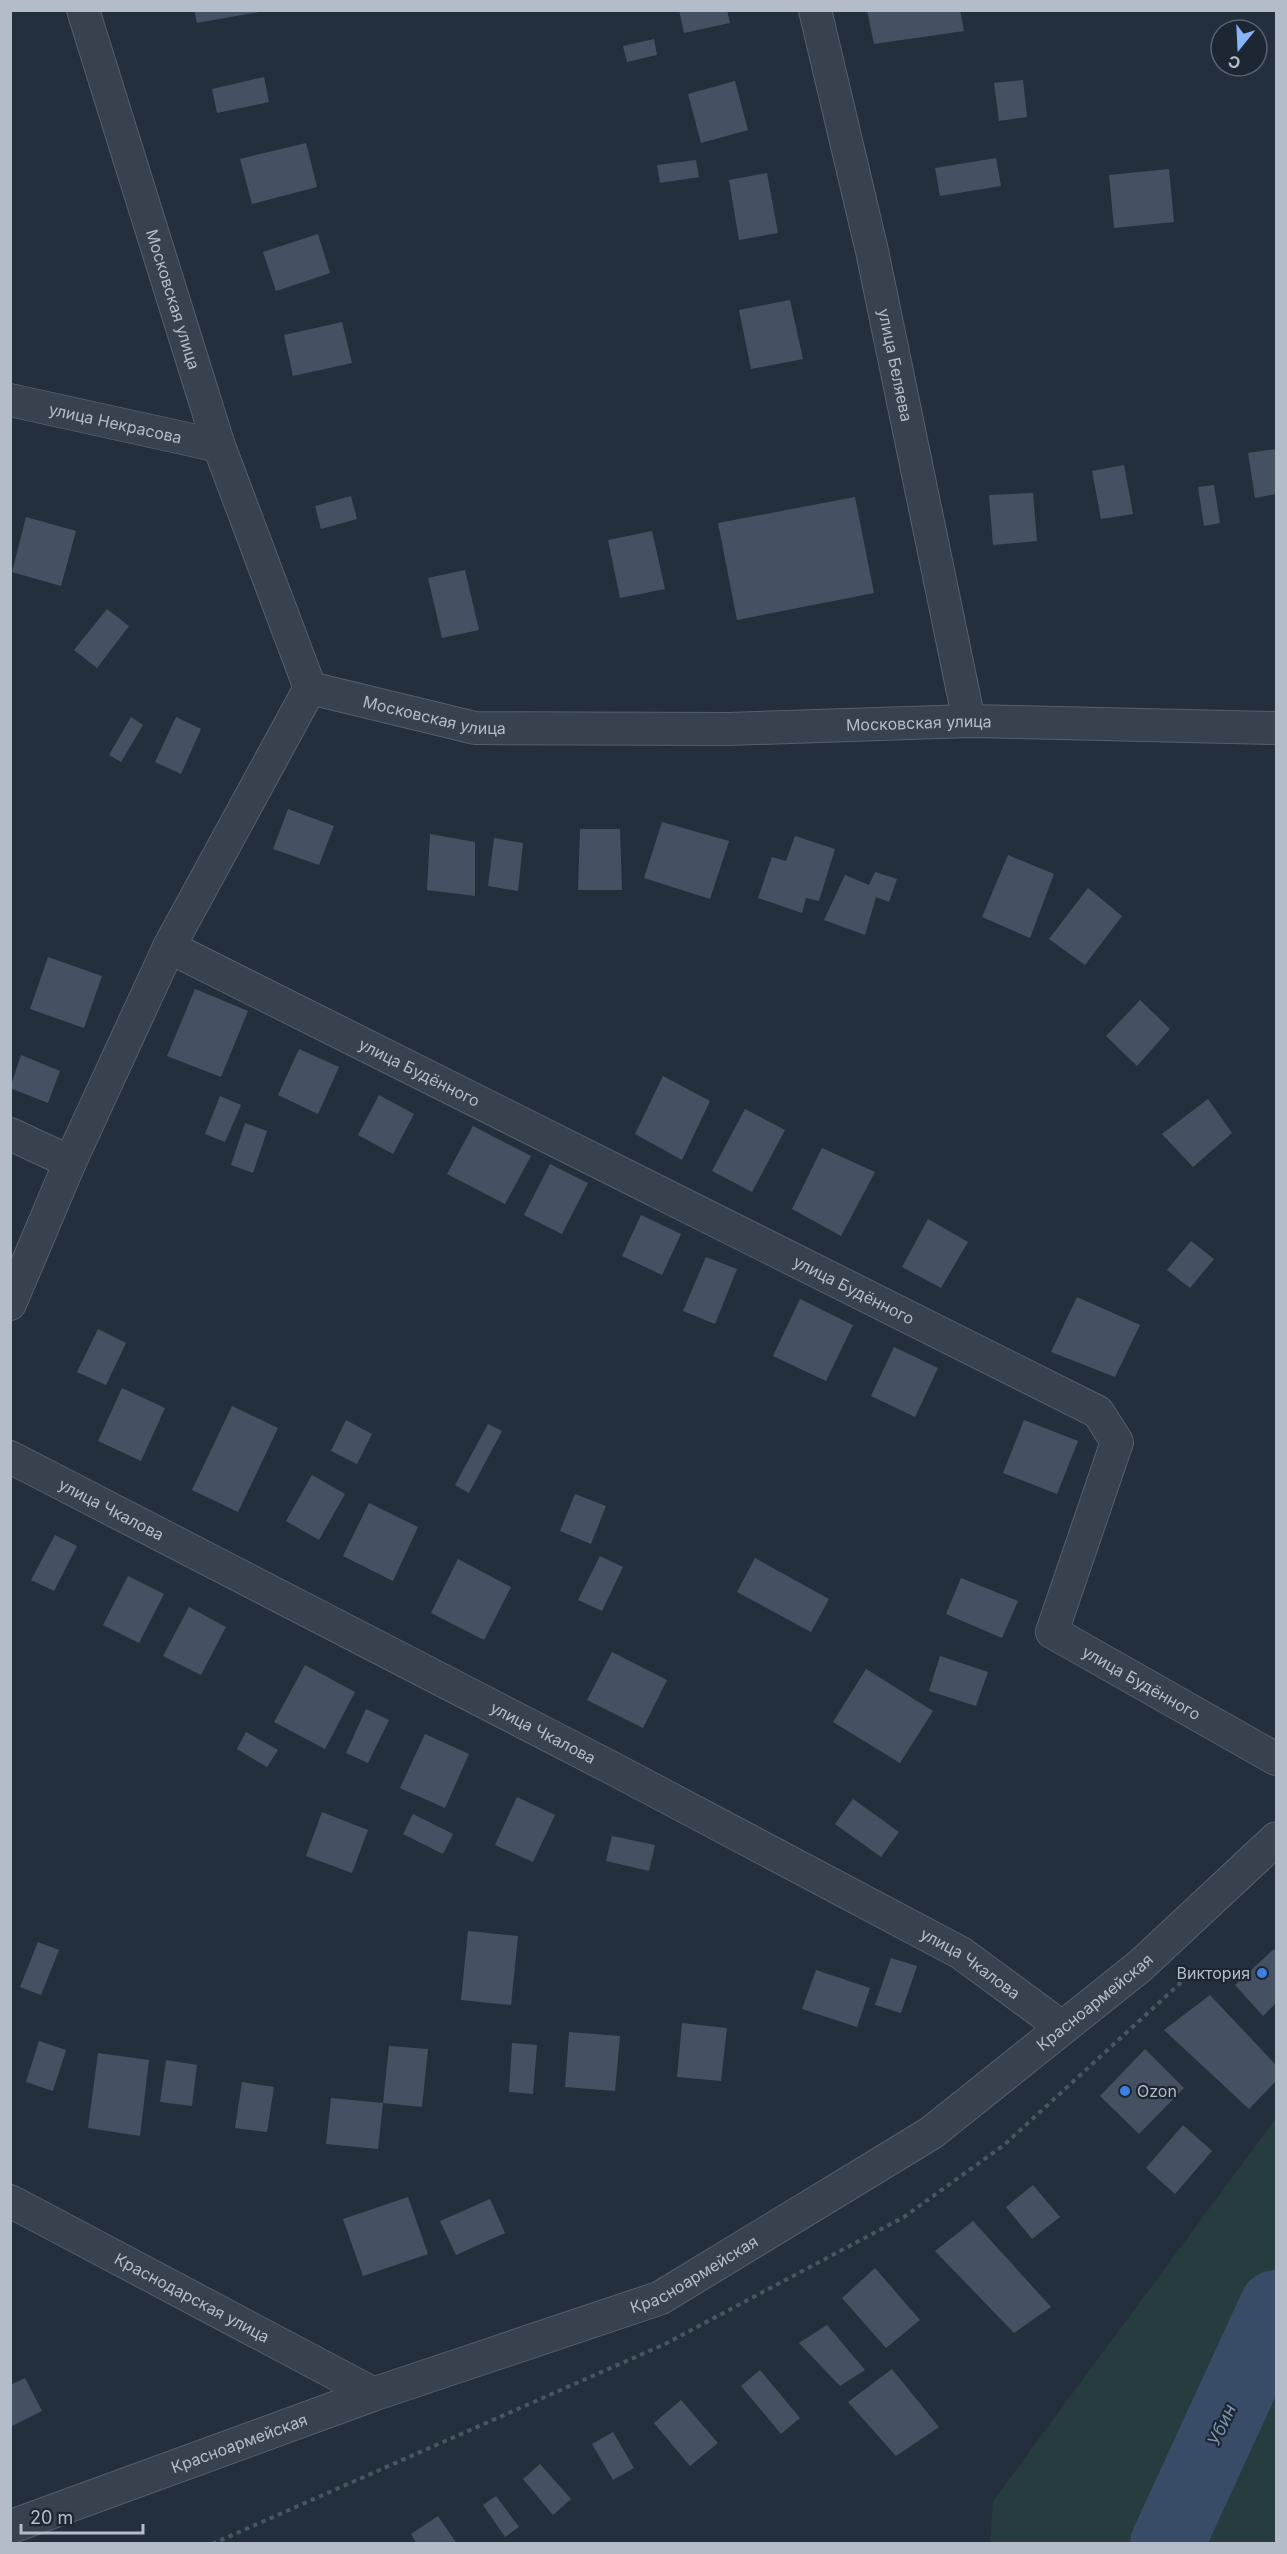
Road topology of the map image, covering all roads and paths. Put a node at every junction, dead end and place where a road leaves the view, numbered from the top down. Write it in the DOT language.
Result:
graph roads {
  1 [pos="83,10"];
  2 [pos="815,10"];
  3 [pos="10,400"];
  4 [pos="219,446"];
  5 [pos="310,688"];
  6 [pos="969,721"];
  7 [pos="1276,728"];
  8 [pos="169,947"];
  9 [pos="10,1134"];
  10 [pos="70,1162"];
  11 [pos="10,1304"];
  12 [pos="10,1457"];
  13 [pos="1276,1759"];
  14 [pos="1276,1839"];
  15 [pos="1063,2028"];
  16 [pos="10,2201"];
  17 [pos="374,2394"];
  18 [pos="10,2527"];
  1 -- 4 [label="street, Московская улица"];
  2 -- 6 [label="street, улица Беляева"];
  3 -- 4 [label="street, улица Некрасова"];
  4 -- 5 [label="street, Московская улица"];
  5 -- 6 [label="street, Московская улица"];
  5 -- 8 [label="street"];
  6 -- 7 [label="street, Московская улица"];
  8 -- 10 [label="street"];
  8 -- 13 [label="street, улица Будённого"];
  9 -- 10 [label="street"];
  10 -- 11 [label="street"];
  12 -- 15 [label="street, улица Чкалова"];
  14 -- 15 [label="street, Красноармейская"];
  15 -- 17 [label="street, Красноармейская"];
  16 -- 17 [label="street, Краснодарская улица"];
  17 -- 18 [label="street, Красноармейская"];
}
